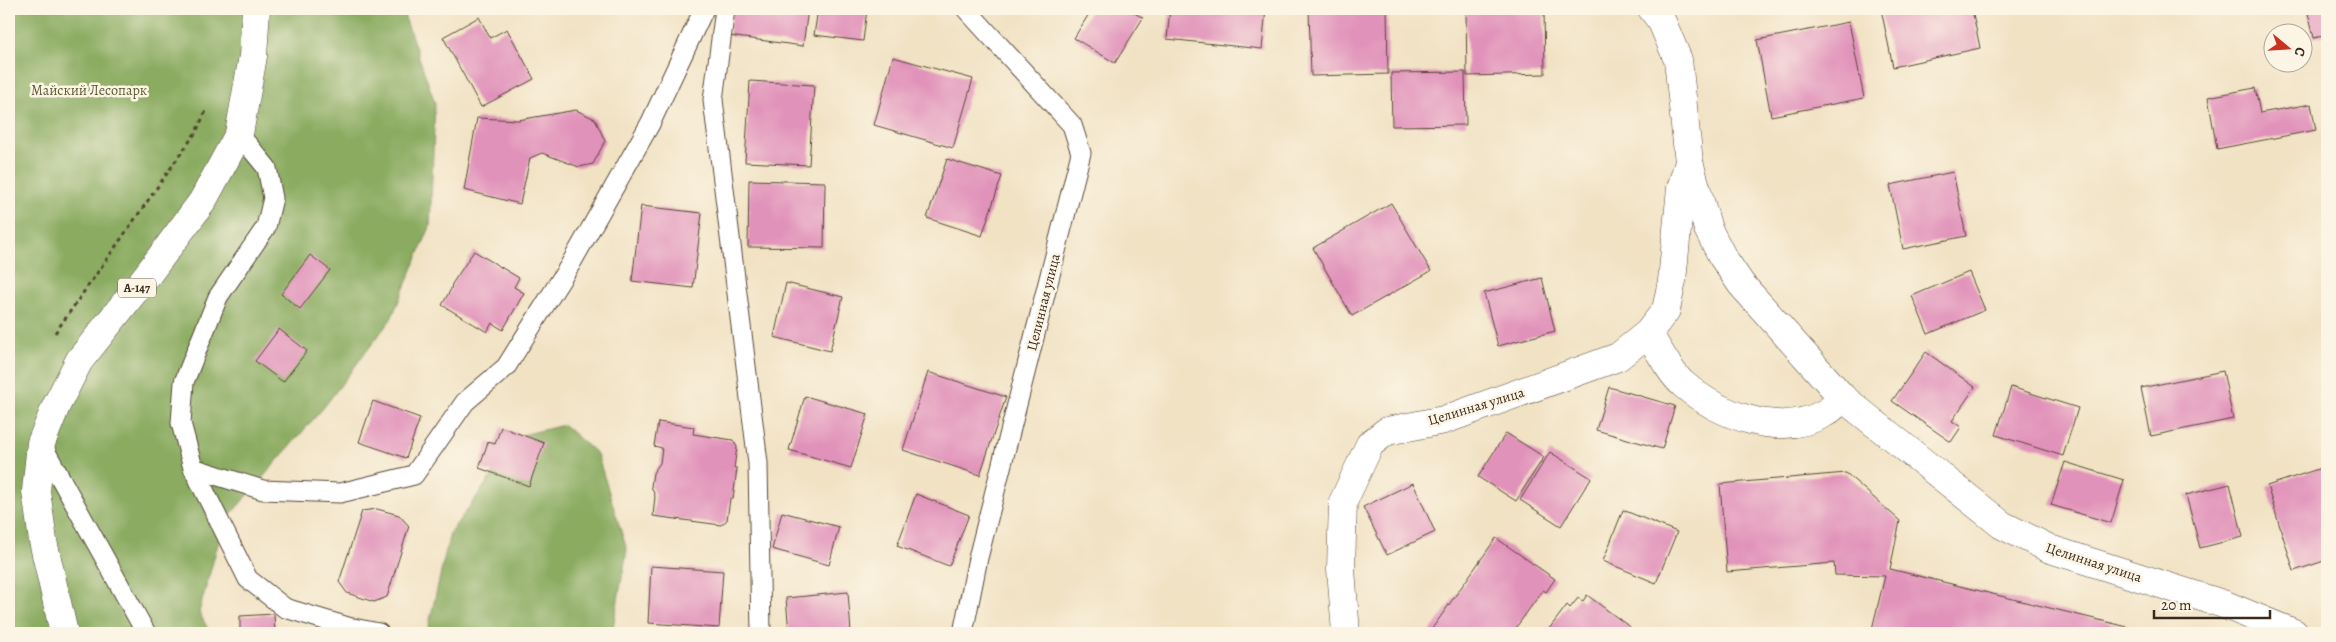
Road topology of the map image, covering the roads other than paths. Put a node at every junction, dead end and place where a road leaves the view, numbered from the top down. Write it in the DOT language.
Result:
graph roads {
  1 [pos="256,9"];
  2 [pos="704,9"];
  3 [pos="725,9"];
  4 [pos="966,9"];
  5 [pos="1652,9"];
  6 [pos="239,134"];
  7 [pos="1689,162"];
  8 [pos="1648,333"];
  9 [pos="1843,398"];
  10 [pos="41,443"];
  11 [pos="193,468"];
  12 [pos="64,633"];
  13 [pos="146,633"];
  14 [pos="379,633"];
  15 [pos="761,633"];
  16 [pos="963,633"];
  17 [pos="1346,633"];
  18 [pos="2294,633"];
  1 -- 6 [label="street, А-147"];
  2 -- 11 [label="lane"];
  3 -- 15 [label="lane"];
  4 -- 16 [label="lane, Целинная улица"];
  5 -- 7 [label="street, Целинная улица"];
  6 -- 10 [label="street, А-147"];
  6 -- 11 [label="lane"];
  7 -- 8 [label="street, Целинная улица"];
  7 -- 9 [label="street, Целинная улица"];
  8 -- 9 [label="street"];
  8 -- 17 [label="street, Целинная улица"];
  9 -- 18 [label="street, Целинная улица"];
  10 -- 12 [label="street, А-147"];
  10 -- 13 [label="lane"];
  11 -- 14 [label="lane"];
}
